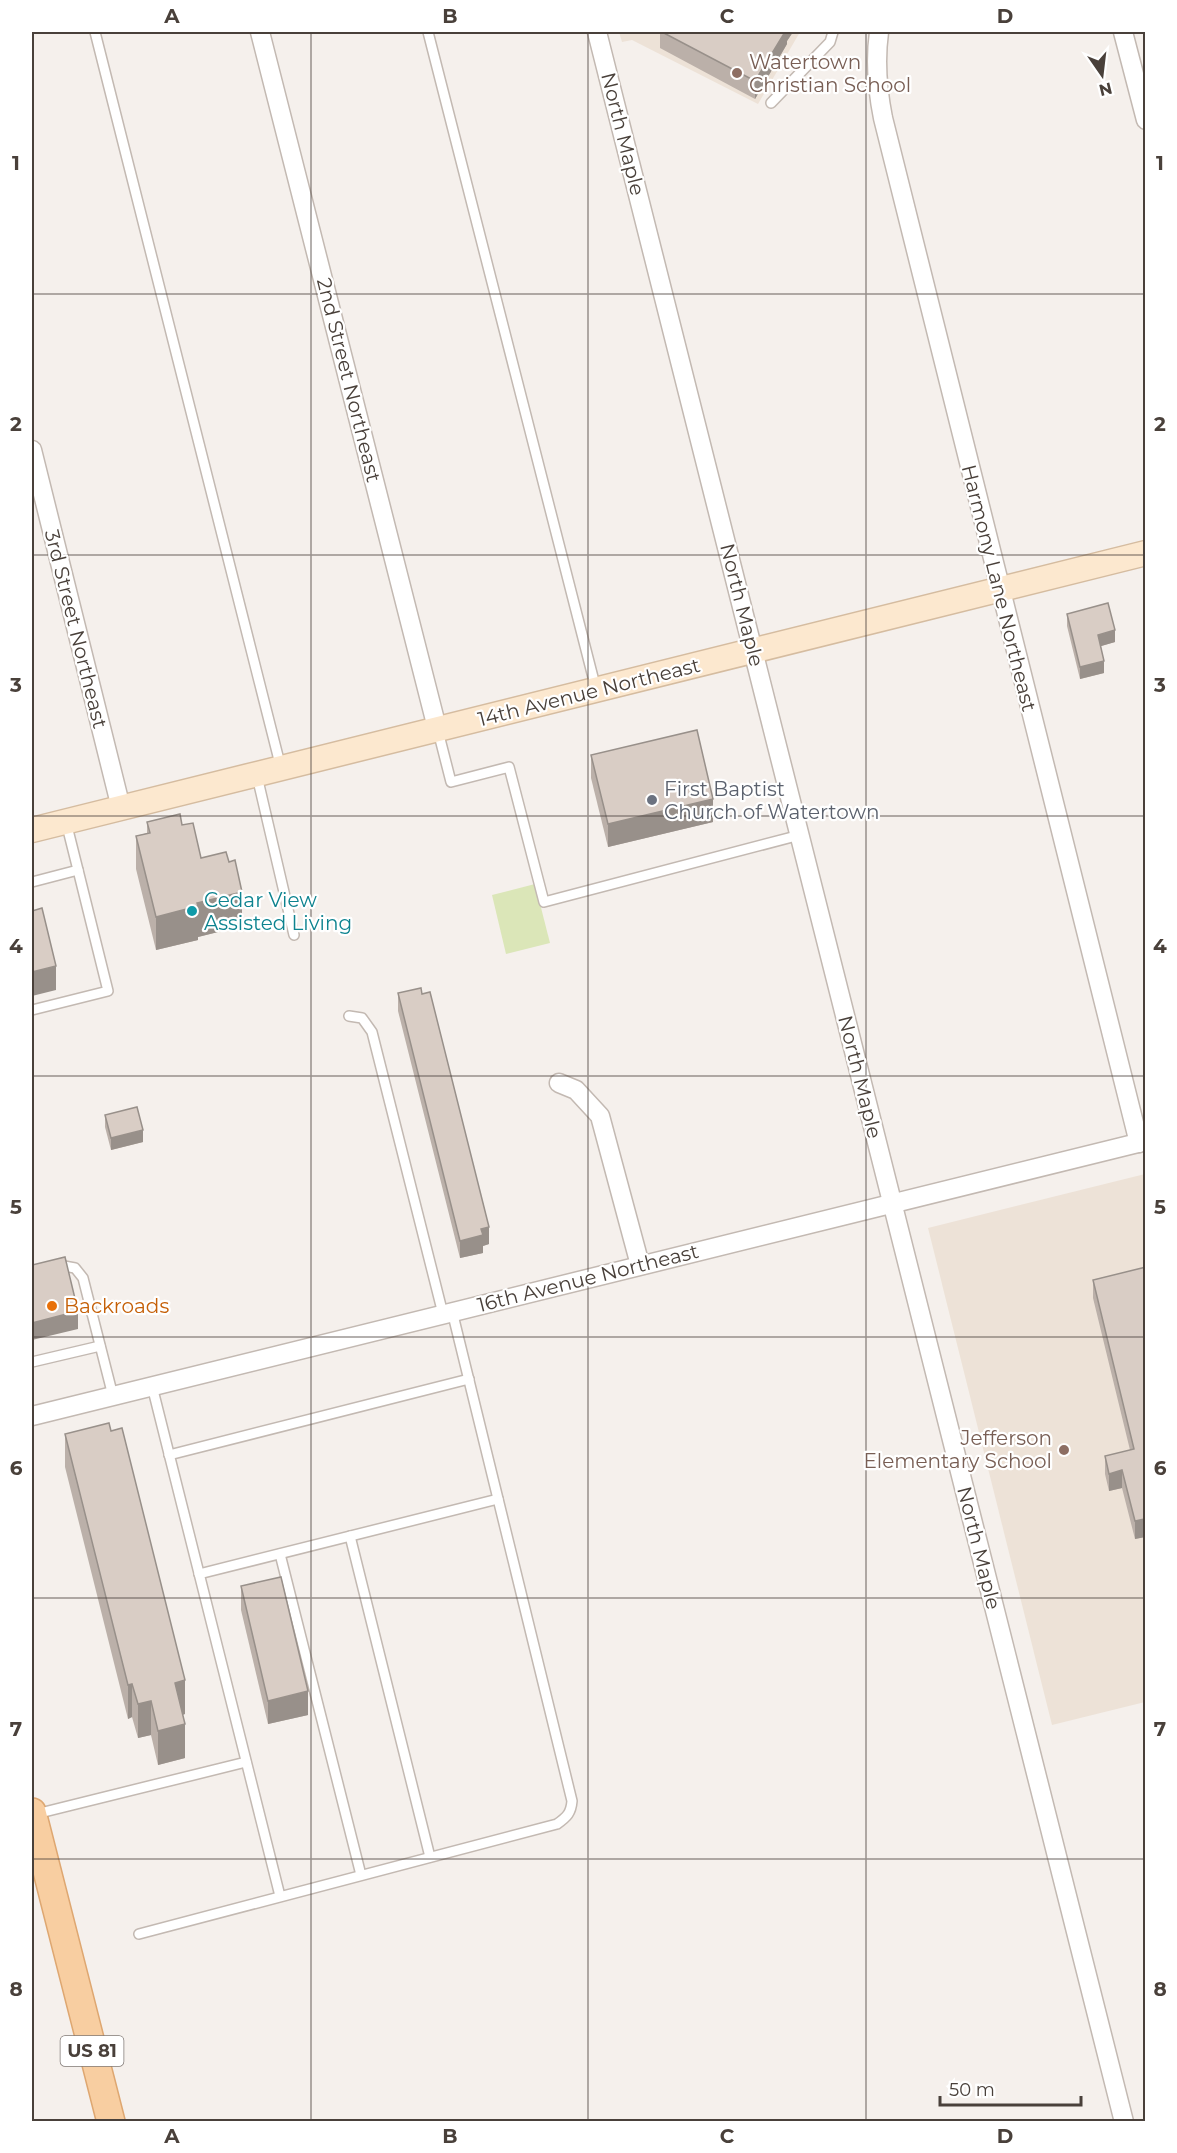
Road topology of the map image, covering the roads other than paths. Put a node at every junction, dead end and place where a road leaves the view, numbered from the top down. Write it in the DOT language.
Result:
graph roads {
  1 [pos="95,32"];
  2 [pos="260,32"];
  3 [pos="428,32"];
  4 [pos="597,32"];
  5 [pos="833,32"];
  6 [pos="879,32"];
  7 [pos="1126,32"];
  8 [pos="771,103"];
  9 [pos="1146,120"];
  10 [pos="32,450"];
  11 [pos="1146,553"];
  12 [pos="999,590"];
  13 [pos="754,652"];
  14 [pos="596,690"];
  15 [pos="437,728"];
  16 [pos="280,768"];
  17 [pos="256,774"];
  18 [pos="121,808"];
  19 [pos="66,822"];
  20 [pos="32,830"];
  21 [pos="800,835"];
  22 [pos="78,870"];
  23 [pos="32,882"];
  24 [pos="294,935"];
  25 [pos="32,1010"];
  26 [pos="349,1016"];
  27 [pos="559,1083"];
  28 [pos="1142,1142"];
  29 [pos="892,1204"];
  30 [pos="640,1265"];
  31 [pos="42,1271"];
  32 [pos="448,1313"];
  33 [pos="100,1347"];
  34 [pos="32,1362"];
  35 [pos="469,1379"];
  36 [pos="152,1386"];
  37 [pos="113,1396"];
  38 [pos="32,1416"];
  39 [pos="169,1455"];
  40 [pos="498,1499"];
  41 [pos="350,1536"];
  42 [pos="280,1554"];
  43 [pos="199,1574"];
  44 [pos="246,1762"];
  45 [pos="32,1814"];
  46 [pos="430,1857"];
  47 [pos="361,1875"];
  48 [pos="280,1896"];
  49 [pos="139,1934"];
  50 [pos="111,2121"];
  51 [pos="1124,2121"];
  1 -- 16 [label="lane"];
  2 -- 15 [label="street, 2nd Street Northeast"];
  3 -- 14 [label="lane"];
  4 -- 13 [label="street, North Maple"];
  5 -- 8 [label="lane"];
  6 -- 12 [label="street, Harmony Lane Northeast"];
  7 -- 9 [label="street"];
  10 -- 18 [label="street, 3rd Street Northeast"];
  11 -- 12 [label="main road, 14th Avenue Northeast"];
  12 -- 13 [label="main road, 14th Avenue Northeast"];
  12 -- 28 [label="street, Harmony Lane Northeast"];
  13 -- 14 [label="main road, 14th Avenue Northeast"];
  13 -- 21 [label="street, North Maple"];
  14 -- 15 [label="main road, 14th Avenue Northeast"];
  15 -- 16 [label="main road, 14th Avenue Northeast"];
  15 -- 21 [label="lane"];
  16 -- 17 [label="main road, 14th Avenue Northeast"];
  17 -- 18 [label="main road, 14th Avenue Northeast"];
  17 -- 24 [label="lane"];
  18 -- 19 [label="main road, 14th Avenue Northeast"];
  19 -- 20 [label="main road, 14th Avenue Northeast"];
  19 -- 22 [label="lane"];
  21 -- 29 [label="street, North Maple"];
  22 -- 23 [label="lane"];
  22 -- 25 [label="lane"];
  26 -- 32 [label="lane"];
  27 -- 30 [label="street"];
  28 -- 29 [label="street, 16th Avenue Northeast"];
  29 -- 30 [label="street, 16th Avenue Northeast"];
  29 -- 51 [label="street, North Maple"];
  30 -- 32 [label="street, 16th Avenue Northeast"];
  31 -- 33 [label="lane"];
  32 -- 35 [label="lane"];
  32 -- 36 [label="street, 16th Avenue Northeast"];
  33 -- 34 [label="lane"];
  33 -- 37 [label="lane"];
  35 -- 39 [label="lane"];
  35 -- 40 [label="lane"];
  36 -- 37 [label="street, 16th Avenue Northeast"];
  36 -- 39 [label="lane"];
  37 -- 38 [label="street, 16th Avenue Northeast"];
  39 -- 43 [label="lane"];
  40 -- 41 [label="lane"];
  40 -- 46 [label="lane"];
  41 -- 42 [label="lane"];
  41 -- 46 [label="lane"];
  42 -- 43 [label="lane"];
  42 -- 47 [label="lane"];
  43 -- 44 [label="lane"];
  44 -- 45 [label="lane"];
  44 -- 48 [label="lane"];
  45 -- 50 [label="main road, US 81"];
  46 -- 47 [label="lane"];
  47 -- 48 [label="lane"];
  48 -- 49 [label="lane"];
}
